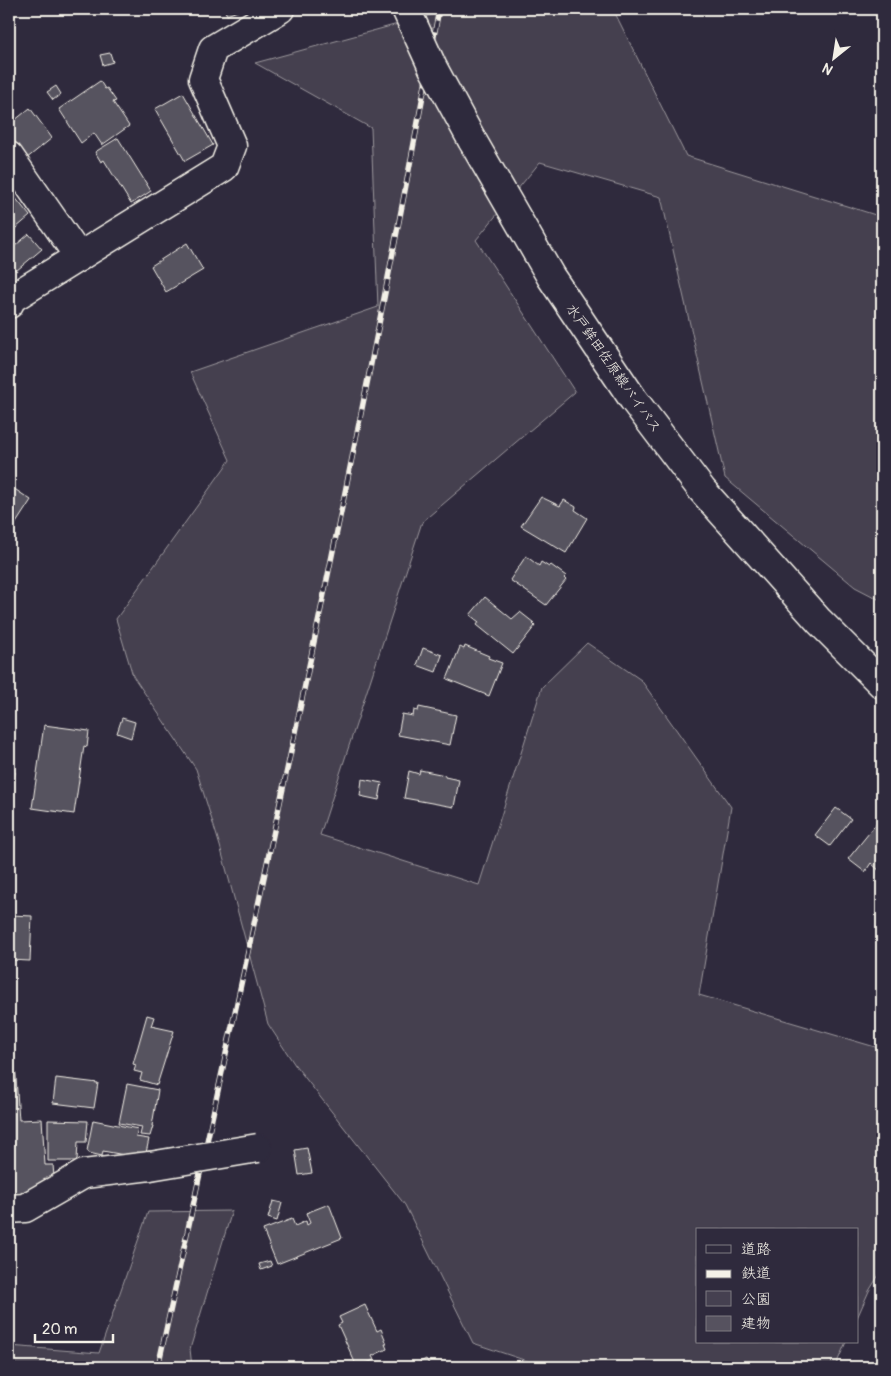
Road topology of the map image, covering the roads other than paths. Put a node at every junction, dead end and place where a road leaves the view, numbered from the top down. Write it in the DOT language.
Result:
graph roads {
  1 [pos="280,9"];
  2 [pos="406,9"];
  3 [pos="9,156"];
  4 [pos="79,257"];
  5 [pos="9,304"];
  6 [pos="882,684"];
  7 [pos="258,1148"];
  8 [pos="9,1209"];
  1 -- 4 [label="main road"];
  2 -- 6 [label="main road, 水戸鉾田佐原線バイパス, bridge"];
  3 -- 4 [label="main road"];
  4 -- 5 [label="main road"];
  7 -- 8 [label="main road, bridge"];
}
